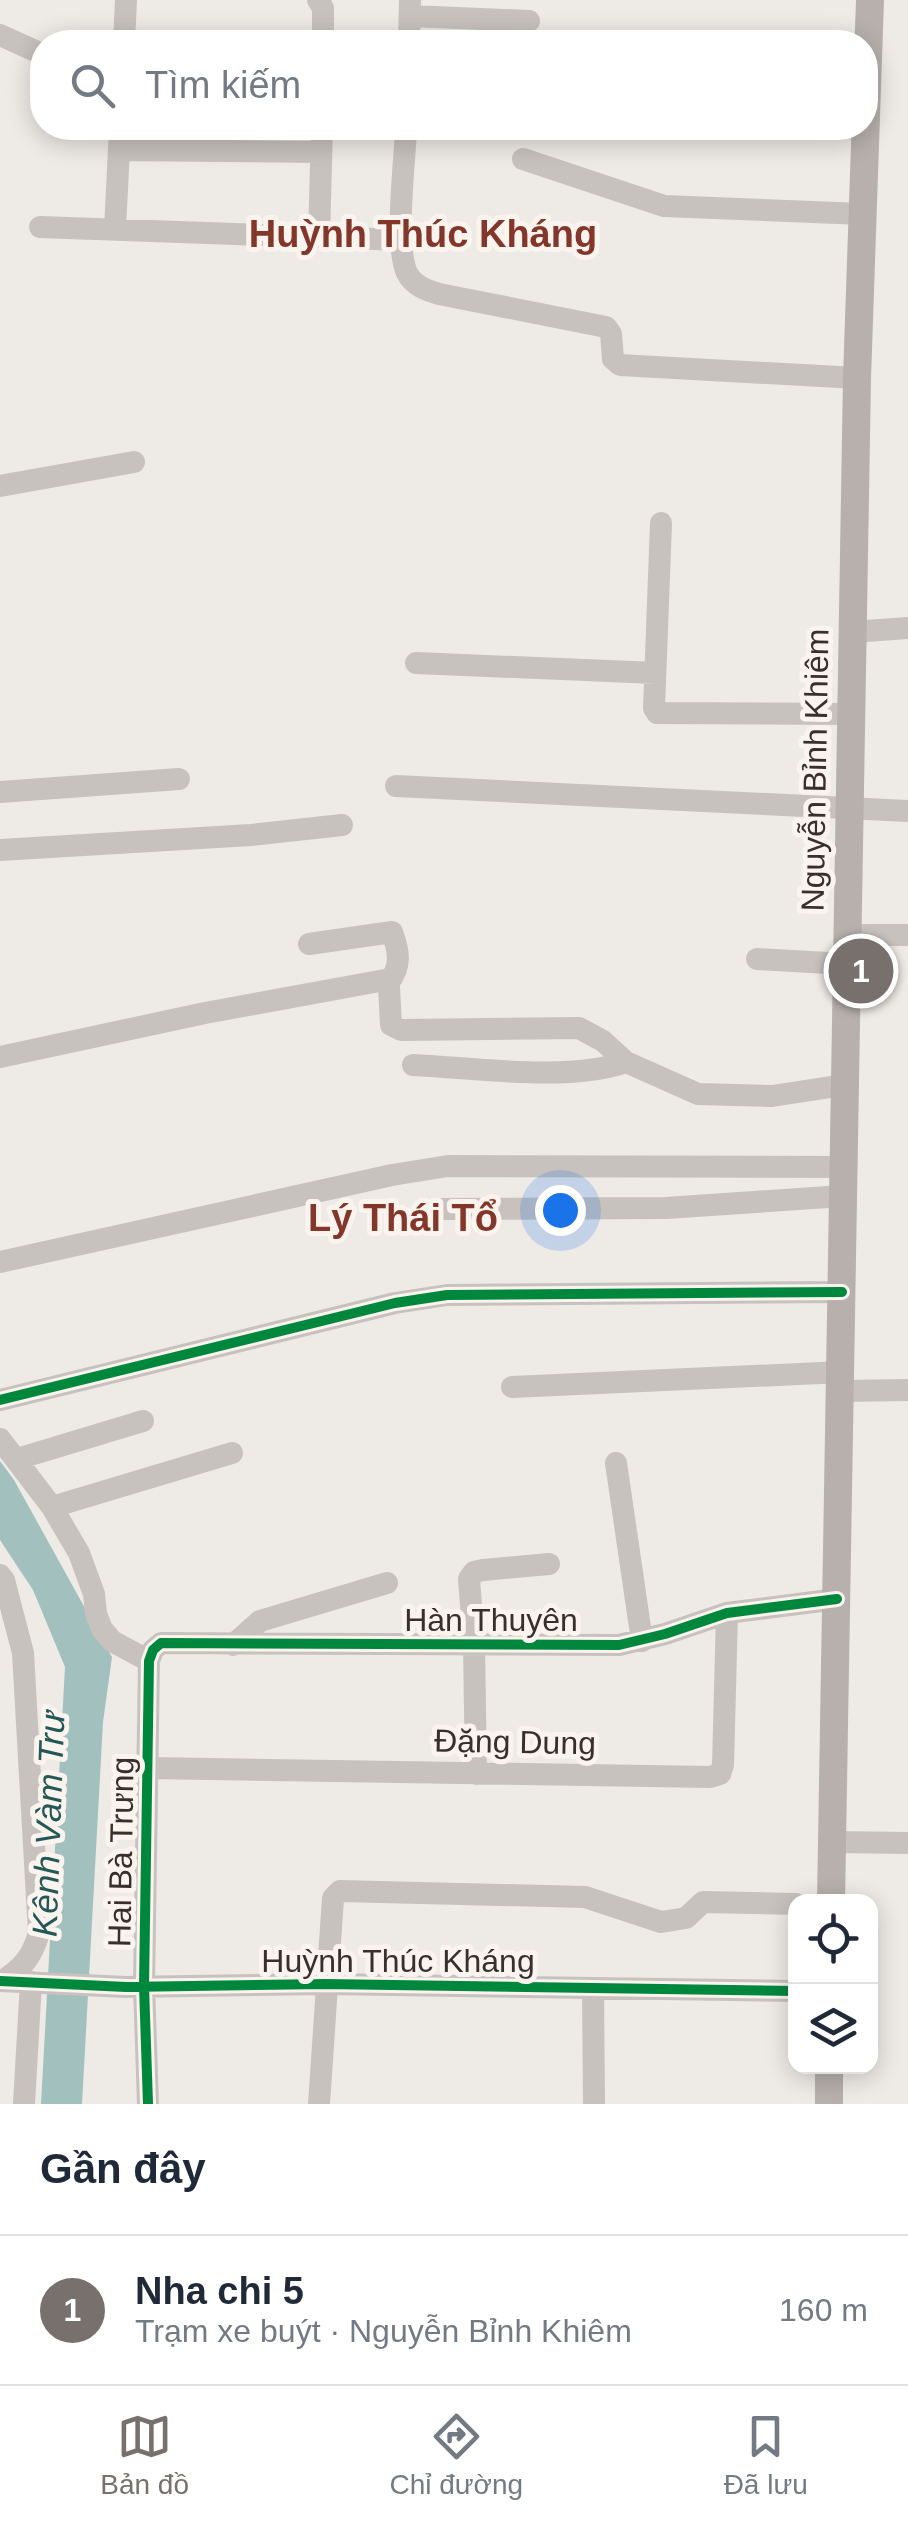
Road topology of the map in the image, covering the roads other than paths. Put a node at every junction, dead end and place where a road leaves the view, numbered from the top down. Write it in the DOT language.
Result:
graph roads {
  1 [pos="126,0"];
  2 [pos="318,0"];
  3 [pos="870,0"];
  4 [pos="410,8"];
  5 [pos="482,10"];
  6 [pos="530,21"];
  7 [pos="125,30"];
  8 [pos="323,30"];
  9 [pos="869,30"];
  10 [pos="0,35"];
  11 [pos="30,49"];
  12 [pos="120,140"];
  13 [pos="135,140"];
  14 [pos="322,140"];
  15 [pos="406,140"];
  16 [pos="864,140"];
  17 [pos="321,152"];
  18 [pos="523,159"];
  19 [pos="862,214"];
  20 [pos="40,227"];
  21 [pos="115,229"];
  22 [pos="319,237"];
  23 [pos="402,240"];
  24 [pos="857,378"];
  25 [pos="134,462"];
  26 [pos="0,486"];
  27 [pos="660,523"];
  28 [pos="908,628"];
  29 [pos="852,632"];
  30 [pos="416,663"];
  31 [pos="655,673"];
  32 [pos="851,714"];
  33 [pos="179,779"];
  34 [pos="396,786"];
  35 [pos="0,792"];
  36 [pos="849,809"];
  37 [pos="908,810"];
  38 [pos="342,824"];
  39 [pos="0,850"];
  40 [pos="846,935"];
  41 [pos="908,935"];
  42 [pos="309,944"];
  43 [pos="757,959"];
  44 [pos="846,964"];
  45 [pos="388,983"];
  46 [pos="0,1057"];
  47 [pos="626,1062"];
  48 [pos="413,1066"];
  49 [pos="844,1086"];
  50 [pos="843,1167"];
  51 [pos="843,1196"];
  52 [pos="440,1209"];
  53 [pos="0,1262"];
  54 [pos="842,1292"];
  55 [pos="842,1381"];
  56 [pos="512,1386"];
  57 [pos="908,1390"];
  58 [pos="0,1400"];
  59 [pos="143,1421"];
  60 [pos="0,1439"];
  61 [pos="232,1453"];
  62 [pos="16,1459"];
  63 [pos="616,1463"];
  64 [pos="52,1507"];
  65 [pos="549,1564"];
  66 [pos="0,1575"];
  67 [pos="387,1582"];
  68 [pos="838,1599"];
  69 [pos="727,1613"];
  70 [pos="642,1641"];
  71 [pos="474,1644"];
  72 [pos="233,1646"];
  73 [pos="12,1653"];
  74 [pos="149,1662"];
  75 [pos="148,1768"];
  76 [pos="476,1774"];
  77 [pos="832,1842"];
  78 [pos="908,1843"];
  79 [pos="831,1894"];
  80 [pos="788,1904"];
  81 [pos="2,1981"];
  82 [pos="38,1983"];
  83 [pos="325,1984"];
  84 [pos="135,1986"];
  85 [pos="593,1988"];
  86 [pos="788,1990"];
  87 [pos="829,2074"];
  88 [pos="24,2104"];
  89 [pos="148,2104"];
  90 [pos="319,2104"];
  91 [pos="594,2104"];
  92 [pos="828,2104"];
  1 -- 7 [label="street"];
  2 -- 8 [label="street"];
  3 -- 9 [label="main road, Nguyễn Bỉnh Khiêm"];
  4 -- 5 [label="street"];
  5 -- 6 [label="street"];
  10 -- 11 [label="street"];
  12 -- 21 [label="street"];
  13 -- 17 [label="street"];
  14 -- 17 [label="street"];
  15 -- 23 [label="street"];
  16 -- 19 [label="main road, Nguyễn Bỉnh Khiêm"];
  17 -- 22 [label="street"];
  18 -- 19 [label="street"];
  19 -- 24 [label="main road, Nguyễn Bỉnh Khiêm"];
  20 -- 21 [label="street"];
  21 -- 22 [label="street"];
  22 -- 23 [label="street"];
  23 -- 24 [label="street"];
  24 -- 29 [label="main road, Nguyễn Bỉnh Khiêm"];
  25 -- 26 [label="street"];
  27 -- 31 [label="street"];
  28 -- 29 [label="street"];
  29 -- 32 [label="main road, Nguyễn Bỉnh Khiêm"];
  30 -- 31 [label="street"];
  31 -- 32 [label="street"];
  32 -- 36 [label="main road, Nguyễn Bỉnh Khiêm"];
  33 -- 35 [label="street"];
  34 -- 36 [label="street"];
  36 -- 37 [label="street"];
  36 -- 40 [label="main road, Nguyễn Bỉnh Khiêm"];
  38 -- 39 [label="street"];
  40 -- 41 [label="street"];
  40 -- 44 [label="main road, Nguyễn Bỉnh Khiêm"];
  42 -- 45 [label="street"];
  43 -- 44 [label="street"];
  44 -- 49 [label="main road, Nguyễn Bỉnh Khiêm"];
  45 -- 46 [label="street"];
  45 -- 47 [label="street"];
  47 -- 48 [label="street"];
  47 -- 49 [label="street"];
  49 -- 50 [label="main road, Nguyễn Bỉnh Khiêm"];
  50 -- 51 [label="main road, Nguyễn Bỉnh Khiêm"];
  50 -- 53 [label="street"];
  51 -- 52 [label="street"];
  51 -- 54 [label="main road, Nguyễn Bỉnh Khiêm"];
  54 -- 55 [label="main road, Nguyễn Bỉnh Khiêm"];
  54 -- 58 [label="street"];
  55 -- 56 [label="street"];
  55 -- 57 [label="street"];
  55 -- 68 [label="main road, Nguyễn Bỉnh Khiêm"];
  59 -- 62 [label="street"];
  60 -- 62 [label="street"];
  61 -- 64 [label="street"];
  62 -- 64 [label="street"];
  63 -- 70 [label="street"];
  64 -- 74 [label="street"];
  65 -- 71 [label="street"];
  66 -- 73 [label="street"];
  67 -- 72 [label="street"];
  68 -- 69 [label="street, Hàn Thuyên"];
  68 -- 77 [label="main road, Nguyễn Bỉnh Khiêm"];
  69 -- 70 [label="street, Hàn Thuyên"];
  69 -- 76 [label="street, Đặng Dung"];
  70 -- 71 [label="street, Hàn Thuyên"];
  71 -- 72 [label="street, Hàn Thuyên"];
  71 -- 76 [label="street"];
  72 -- 74 [label="street, Hàn Thuyên"];
  73 -- 81 [label="street"];
  74 -- 75 [label="street, Hai Bà Trưng"];
  75 -- 76 [label="street, Đặng Dung"];
  75 -- 84 [label="street, Hai Bà Trưng"];
  77 -- 78 [label="street"];
  77 -- 79 [label="main road, Nguyễn Bỉnh Khiêm"];
  80 -- 83 [label="street"];
  81 -- 82 [label="street, Huỳnh Thúc Kháng"];
  82 -- 84 [label="street, Huỳnh Thúc Kháng"];
  82 -- 88 [label="street"];
  83 -- 84 [label="street, Huỳnh Thúc Kháng"];
  83 -- 85 [label="street, Huỳnh Thúc Kháng"];
  83 -- 90 [label="street"];
  84 -- 89 [label="street, Hai Bà Trưng"];
  85 -- 86 [label="street, Huỳnh Thúc Kháng"];
  85 -- 91 [label="street"];
  87 -- 92 [label="main road"];
}
